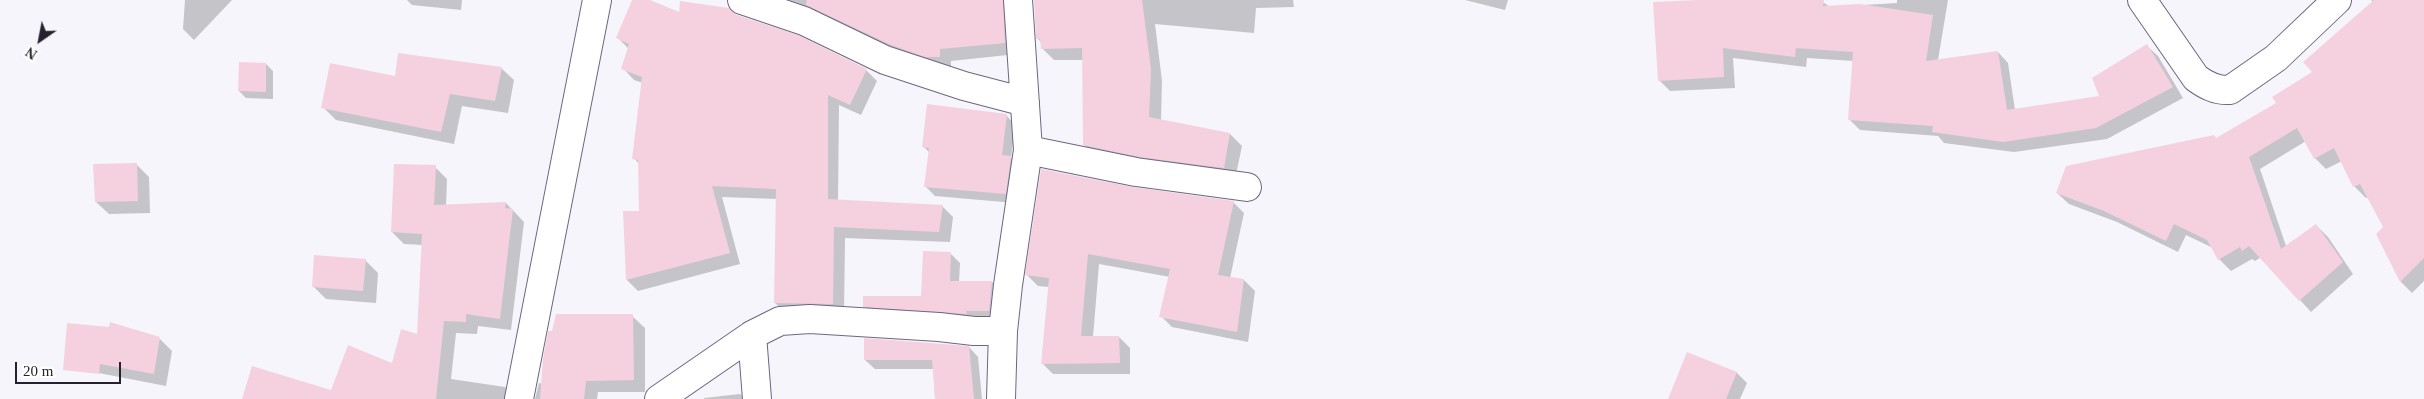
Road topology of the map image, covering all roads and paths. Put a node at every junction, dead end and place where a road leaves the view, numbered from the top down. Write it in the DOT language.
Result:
graph roads {
  1 [pos="597,0"];
  2 [pos="742,0"];
  3 [pos="1018,0"];
  4 [pos="2142,0"];
  5 [pos="2337,0"];
  6 [pos="1025,102"];
  7 [pos="1028,150"];
  8 [pos="1248,187"];
  9 [pos="1003,331"];
  10 [pos="752,335"];
  11 [pos="519,399"];
  12 [pos="659,399"];
  13 [pos="757,399"];
  14 [pos="1001,399"];
  1 -- 11 [label="street"];
  2 -- 6 [label="street"];
  3 -- 6 [label="street"];
  4 -- 5 [label="street"];
  6 -- 7 [label="street"];
  7 -- 8 [label="street"];
  7 -- 9 [label="street"];
  9 -- 10 [label="street"];
  9 -- 14 [label="street"];
  10 -- 12 [label="street"];
  10 -- 13 [label="street"];
}
